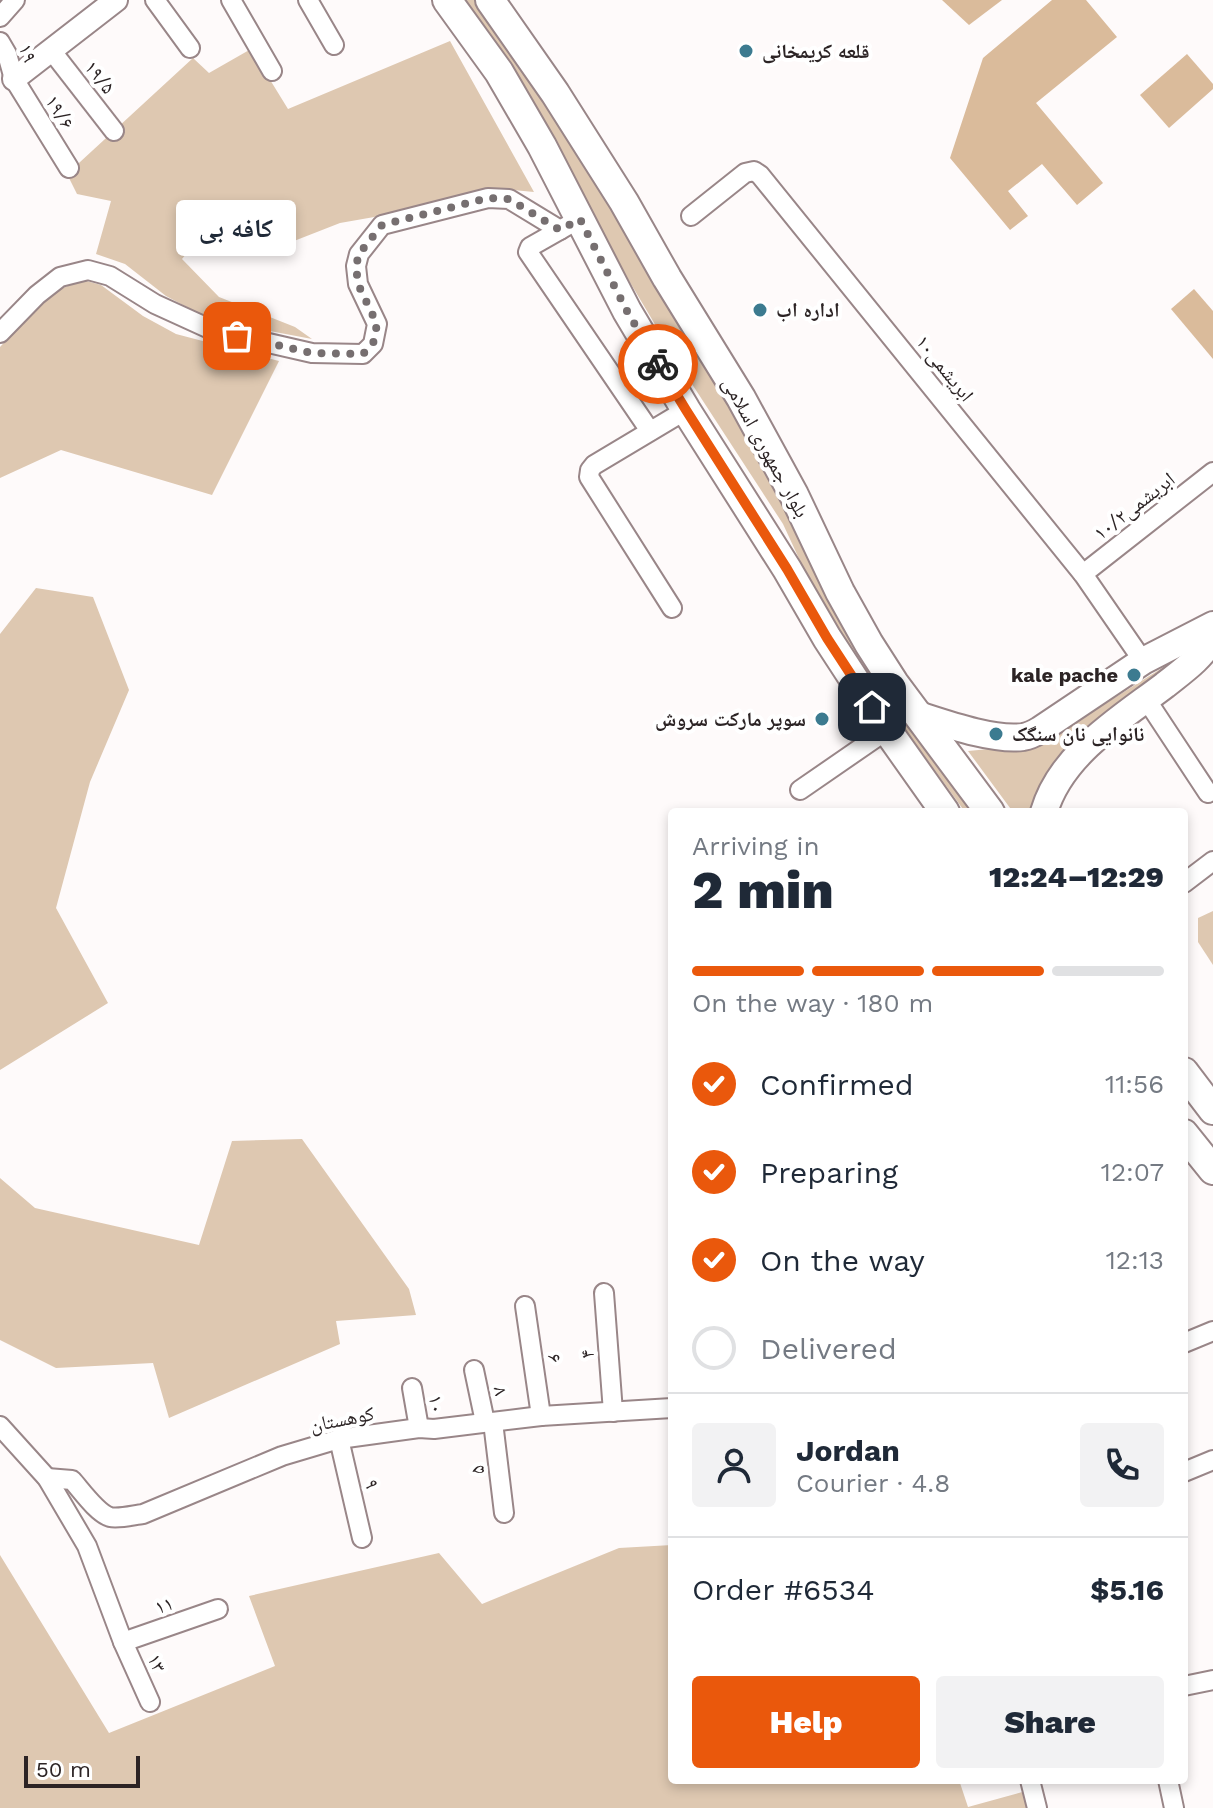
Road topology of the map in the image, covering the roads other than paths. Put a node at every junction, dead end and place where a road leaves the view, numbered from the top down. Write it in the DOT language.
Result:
graph roads {
  1 [pos="15,0"];
  2 [pos="155,0"];
  3 [pos="231,0"];
  4 [pos="308,0"];
  5 [pos="447,0"];
  6 [pos="490,0"];
  7 [pos="105,3"];
  8 [pos="0,17"];
  9 [pos="334,45"];
  10 [pos="190,48"];
  11 [pos="51,50"];
  12 [pos="2,51"];
  13 [pos="272,71"];
  14 [pos="14,79"];
  15 [pos="114,131"];
  16 [pos="69,168"];
  17 [pos="691,216"];
  18 [pos="570,224"];
  19 [pos="0,333"];
  20 [pos="686,410"];
  21 [pos="650,431"];
  22 [pos="1213,472"];
  23 [pos="1083,574"];
  24 [pos="672,608"];
  25 [pos="1213,625"];
  26 [pos="1213,638"];
  27 [pos="1143,661"];
  28 [pos="1146,699"];
  29 [pos="918,715"];
  30 [pos="887,730"];
  31 [pos="800,790"];
  32 [pos="1208,793"];
  33 [pos="942,808"];
  34 [pos="987,808"];
  35 [pos="1045,808"];
  36 [pos="1213,861"];
  37 [pos="1188,880"];
  38 [pos="1188,1077"];
  39 [pos="1213,1110"];
  40 [pos="1188,1139"];
  41 [pos="1213,1170"];
  42 [pos="604,1293"];
  43 [pos="525,1306"];
  44 [pos="1213,1331"];
  45 [pos="1188,1341"];
  46 [pos="474,1370"];
  47 [pos="412,1388"];
  48 [pos="668,1408"];
  49 [pos="613,1412"];
  50 [pos="541,1416"];
  51 [pos="489,1422"];
  52 [pos="0,1426"];
  53 [pos="419,1428"];
  54 [pos="339,1439"];
  55 [pos="1213,1460"];
  56 [pos="1188,1470"];
  57 [pos="47,1478"];
  58 [pos="504,1513"];
  59 [pos="362,1538"];
  60 [pos="218,1609"];
  61 [pos="123,1642"];
  62 [pos="1213,1680"];
  63 [pos="1188,1685"];
  64 [pos="150,1702"];
  65 [pos="1031,1784"];
  66 [pos="1169,1784"];
  67 [pos="1037,1808"];
  68 [pos="1174,1808"];
  1 -- 8 [label="street"];
  2 -- 10 [label="street"];
  3 -- 13 [label="street"];
  4 -- 9 [label="street"];
  5 -- 18 [label="main road"];
  6 -- 29 [label="main road, بلوار جمهوری اسلامی"];
  7 -- 11 [label="street"];
  11 -- 14 [label="street"];
  11 -- 15 [label="street, ۱۹/۵"];
  12 -- 14 [label="street, ۱۹"];
  14 -- 16 [label="street, ۱۹/۶"];
  17 -- 23 [label="street, ابریشمی۱۰"];
  18 -- 19 [label="street"];
  18 -- 20 [label="main road"];
  18 -- 21 [label="street"];
  20 -- 21 [label="street"];
  20 -- 30 [label="main road"];
  21 -- 24 [label="street"];
  22 -- 23 [label="street, ۱۰/۲ابریشمی"];
  23 -- 27 [label="street, ابریشمی۱۰"];
  25 -- 27 [label="main road"];
  26 -- 28 [label="main road"];
  27 -- 29 [label="main road"];
  28 -- 32 [label="street"];
  28 -- 35 [label="main road"];
  29 -- 34 [label="main road, بلوار جمهوری اسلامی"];
  30 -- 31 [label="street"];
  30 -- 33 [label="main road"];
  36 -- 37 [label="street"];
  38 -- 39 [label="main road"];
  40 -- 41 [label="main road"];
  42 -- 49 [label="street, ۴"];
  43 -- 50 [label="street, ۶"];
  44 -- 45 [label="street"];
  46 -- 51 [label="street, ۸"];
  47 -- 53 [label="street, ۱۰"];
  48 -- 49 [label="street, کوهستان"];
  49 -- 50 [label="street, کوهستان"];
  50 -- 51 [label="street, کوهستان"];
  51 -- 53 [label="street, کوهستان"];
  51 -- 58 [label="street, ۵"];
  52 -- 57 [label="street, کوهستان"];
  53 -- 54 [label="street, کوهستان"];
  54 -- 57 [label="street, کوهستان"];
  54 -- 59 [label="street, ۹"];
  55 -- 56 [label="street"];
  57 -- 61 [label="street, کوهستان"];
  60 -- 61 [label="street, ۱۱"];
  61 -- 64 [label="street, ۱۳"];
  62 -- 63 [label="street"];
  65 -- 67 [label="street"];
  66 -- 68 [label="street"];
}
